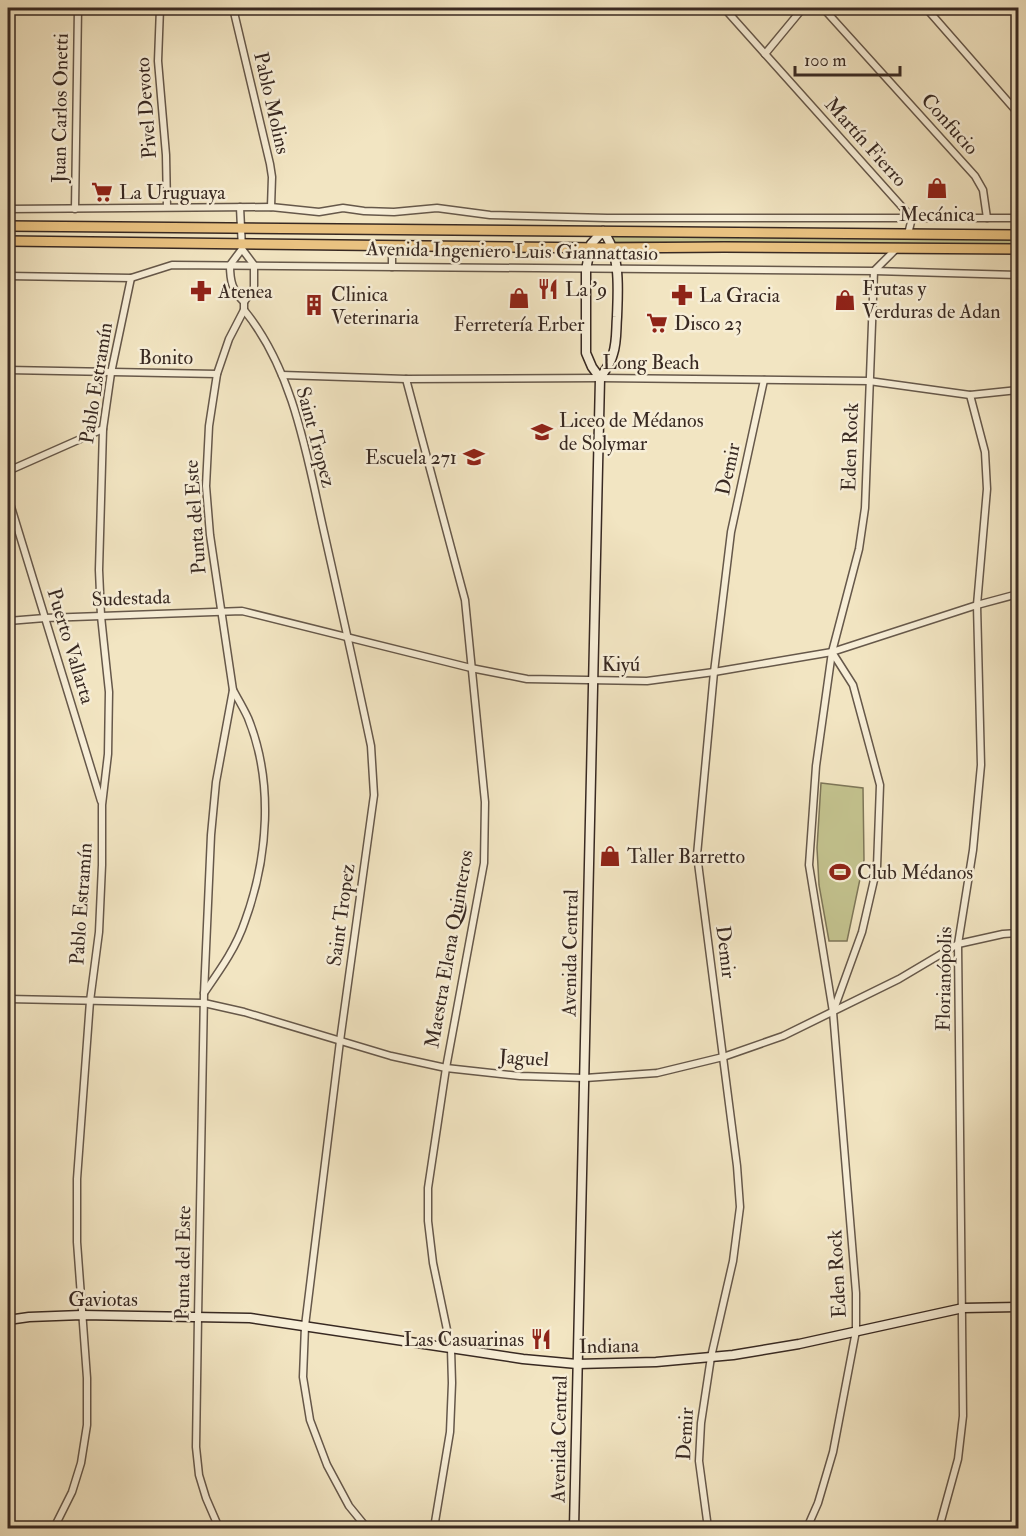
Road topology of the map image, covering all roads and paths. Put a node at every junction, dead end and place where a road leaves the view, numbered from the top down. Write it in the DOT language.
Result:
graph roads {
  1 [pos="78,8"];
  2 [pos="160,8"];
  3 [pos="232,8"];
  4 [pos="724,8"];
  5 [pos="803,8"];
  6 [pos="823,8"];
  7 [pos="926,8"];
  8 [pos="765,54"];
  9 [pos="1018,113"];
  10 [pos="167,207"];
  11 [pos="240,207"];
  12 [pos="271,207"];
  13 [pos="8,209"];
  14 [pos="75,209"];
  15 [pos="607,218"];
  16 [pos="912,218"];
  17 [pos="987,218"];
  18 [pos="1018,218"];
  19 [pos="8,226"];
  20 [pos="241,228"];
  21 [pos="603,231"];
  22 [pos="908,234"];
  23 [pos="1018,235"];
  24 [pos="8,241"];
  25 [pos="392,244"];
  26 [pos="242,247"];
  27 [pos="589,248"];
  28 [pos="612,248"];
  29 [pos="897,248"];
  30 [pos="1018,249"];
  31 [pos="230,265"];
  32 [pos="254,265"];
  33 [pos="392,267"];
  34 [pos="586,270"];
  35 [pos="617,270"];
  36 [pos="874,271"];
  37 [pos="1018,275"];
  38 [pos="8,276"];
  39 [pos="131,278"];
  40 [pos="244,302"];
  41 [pos="244,310"];
  42 [pos="8,370"];
  43 [pos="111,373"];
  44 [pos="217,374"];
  45 [pos="282,375"];
  46 [pos="600,378"];
  47 [pos="406,379"];
  48 [pos="764,380"];
  49 [pos="869,381"];
  50 [pos="1018,390"];
  51 [pos="970,395"];
  52 [pos="102,429"];
  53 [pos="8,471"];
  54 [pos="8,497"];
  55 [pos="1018,594"];
  56 [pos="977,605"];
  57 [pos="220,611"];
  58 [pos="101,616"];
  59 [pos="45,618"];
  60 [pos="8,621"];
  61 [pos="348,636"];
  62 [pos="832,652"];
  63 [pos="471,668"];
  64 [pos="714,672"];
  65 [pos="592,681"];
  66 [pos="232,690"];
  67 [pos="102,805"];
  68 [pos="1018,933"];
  69 [pos="958,944"];
  70 [pos="204,994"];
  71 [pos="8,999"];
  72 [pos="90,1001"];
  73 [pos="204,1003"];
  74 [pos="833,1012"];
  75 [pos="340,1041"];
  76 [pos="723,1057"];
  77 [pos="446,1068"];
  78 [pos="585,1078"];
  79 [pos="1018,1307"];
  80 [pos="963,1308"];
  81 [pos="82,1315"];
  82 [pos="198,1317"];
  83 [pos="8,1320"];
  84 [pos="305,1326"];
  85 [pos="856,1331"];
  86 [pos="451,1349"];
  87 [pos="711,1357"];
  88 [pos="577,1364"];
  89 [pos="54,1528"];
  90 [pos="219,1528"];
  91 [pos="367,1528"];
  92 [pos="434,1528"];
  93 [pos="574,1528"];
  94 [pos="708,1528"];
  95 [pos="807,1528"];
  96 [pos="939,1528"];
  1 -- 14 [label="street, Juan Carlos Onetti"];
  2 -- 10 [label="street, Pivel Devoto"];
  3 -- 12 [label="street, Pablo Molins"];
  4 -- 8 [label="street, Martín Fierro"];
  5 -- 8 [label="street"];
  6 -- 17 [label="street, Confucio"];
  7 -- 9 [label="street"];
  8 -- 16 [label="street, Martín Fierro"];
  10 -- 11 [label="street, Avenida Ingeniero Luis Giannattasio"];
  10 -- 14 [label="street, Avenida Ingeniero Luis Giannattasio"];
  11 -- 12 [label="street, Avenida Ingeniero Luis Giannattasio"];
  11 -- 20 [label="street"];
  12 -- 15 [label="street, Avenida Ingeniero Luis Giannattasio"];
  13 -- 14 [label="street, Avenida Ingeniero Luis Giannattasio"];
  15 -- 16 [label="street, Avenida Ingeniero Luis Giannattasio"];
  15 -- 21 [label="street"];
  16 -- 17 [label="street, Avenida Ingeniero Luis Giannattasio"];
  16 -- 22 [label="street"];
  17 -- 18 [label="street, Avenida Ingeniero Luis Giannattasio"];
  19 -- 20 [label="main road, Avenida Ingeniero Luis Giannattasio"];
  20 -- 21 [label="main road, Avenida Ingeniero Luis Giannattasio"];
  20 -- 26 [label="street"];
  21 -- 22 [label="main road, Avenida Ingeniero Luis Giannattasio"];
  21 -- 27 [label="street"];
  21 -- 28 [label="street, Avenida Central"];
  22 -- 23 [label="main road, Avenida Ingeniero Luis Giannattasio"];
  24 -- 26 [label="main road, Avenida Ingeniero Luis Giannattasio"];
  25 -- 26 [label="main road, Avenida Ingeniero Luis Giannattasio"];
  25 -- 27 [label="main road, Avenida Ingeniero Luis Giannattasio"];
  25 -- 33 [label="street"];
  26 -- 31 [label="street"];
  26 -- 32 [label="street"];
  27 -- 28 [label="main road, Avenida Ingeniero Luis Giannattasio"];
  27 -- 34 [label="street, Avenida Central"];
  28 -- 29 [label="main road, Avenida Ingeniero Luis Giannattasio"];
  28 -- 35 [label="street, Avenida Central"];
  29 -- 30 [label="main road, Avenida Ingeniero Luis Giannattasio"];
  29 -- 36 [label="street"];
  31 -- 32 [label="street, Avenida Ingeniero Luis Giannattasio"];
  31 -- 39 [label="street, Avenida Ingeniero Luis Giannattasio"];
  31 -- 40 [label="street"];
  32 -- 33 [label="street, Avenida Ingeniero Luis Giannattasio"];
  32 -- 40 [label="street"];
  33 -- 34 [label="street, Avenida Ingeniero Luis Giannattasio"];
  34 -- 35 [label="street, Avenida Ingeniero Luis Giannattasio"];
  34 -- 46 [label="street, Avenida Central"];
  35 -- 36 [label="street, Avenida Ingeniero Luis Giannattasio"];
  35 -- 46 [label="street, Avenida Central"];
  36 -- 37 [label="street, Avenida Ingeniero Luis Giannattasio"];
  36 -- 49 [label="street, Eden Rock"];
  38 -- 39 [label="street, Avenida Ingeniero Luis Giannattasio"];
  39 -- 43 [label="street, Pablo Estramín"];
  40 -- 41 [label="street"];
  41 -- 44 [label="street, Punta del Este"];
  41 -- 45 [label="street, Saint Tropez"];
  42 -- 43 [label="street, Bonito"];
  43 -- 44 [label="street, Bonito"];
  43 -- 52 [label="street, Pablo Estramín"];
  44 -- 57 [label="street, Punta del Este"];
  45 -- 47 [label="street, Long Beach"];
  45 -- 61 [label="street, Saint Tropez"];
  46 -- 47 [label="street, Long Beach"];
  46 -- 48 [label="street, Long Beach"];
  46 -- 65 [label="street, Avenida Central"];
  47 -- 63 [label="street, Maestra Elena Quinteros"];
  48 -- 49 [label="street, Long Beach"];
  48 -- 64 [label="street, Demir"];
  49 -- 51 [label="street, Long Beach"];
  49 -- 62 [label="street, Eden Rock"];
  50 -- 51 [label="street, Long Beach"];
  51 -- 56 [label="street, Florianópolis"];
  52 -- 53 [label="street"];
  52 -- 58 [label="street, Pablo Estramín"];
  54 -- 59 [label="street, Puerto Vallarta"];
  55 -- 56 [label="street, Kiyú"];
  56 -- 62 [label="street, Kiyú"];
  56 -- 69 [label="street, Florianópolis"];
  57 -- 58 [label="street, Sudestada"];
  57 -- 61 [label="street, Kiyú"];
  57 -- 66 [label="street, Punta del Este"];
  58 -- 59 [label="street, Sudestada"];
  58 -- 67 [label="street, Pablo Estramín"];
  59 -- 60 [label="street, Sudestada"];
  59 -- 67 [label="street, Puerto Vallarta"];
  61 -- 63 [label="street, Kiyú"];
  61 -- 75 [label="street, Saint Tropez"];
  62 -- 64 [label="street, Kiyú"];
  62 -- 74 [label="street, Eden Rock"];
  62 -- 74 [label="street, Eden Rock"];
  63 -- 65 [label="street, Kiyú"];
  63 -- 77 [label="street, Maestra Elena Quinteros"];
  64 -- 65 [label="street, Kiyú"];
  64 -- 76 [label="street, Demir"];
  65 -- 78 [label="street, Avenida Central"];
  66 -- 70 [label="street, Punta del Este"];
  66 -- 70 [label="street, Punta del Este"];
  67 -- 72 [label="street, Pablo Estramín"];
  68 -- 69 [label="street, Jaguel"];
  69 -- 74 [label="street, Jaguel"];
  69 -- 80 [label="street, Florianópolis"];
  70 -- 73 [label="street, Punta del Este"];
  71 -- 72 [label="street, Jaguel"];
  72 -- 73 [label="street, Jaguel"];
  72 -- 81 [label="street, Pablo Estramín"];
  73 -- 75 [label="street, Jaguel"];
  73 -- 82 [label="street, Punta del Este"];
  74 -- 76 [label="street, Jaguel"];
  74 -- 85 [label="street, Eden Rock"];
  75 -- 77 [label="street, Jaguel"];
  75 -- 84 [label="street, Saint Tropez"];
  76 -- 78 [label="street, Jaguel"];
  76 -- 87 [label="street, Demir"];
  77 -- 78 [label="street, Jaguel"];
  77 -- 86 [label="street, Maestra Elena Quinteros"];
  78 -- 88 [label="street, Avenida Central"];
  79 -- 80 [label="street, Indiana"];
  80 -- 85 [label="street, Indiana"];
  80 -- 96 [label="street, Florianópolis"];
  81 -- 82 [label="street, Gaviotas"];
  81 -- 83 [label="street, Gaviotas"];
  81 -- 89 [label="street, Pablo Estramín"];
  82 -- 84 [label="street, Indiana"];
  82 -- 90 [label="street, Punta del Este"];
  84 -- 86 [label="street, Indiana"];
  84 -- 91 [label="street, Saint Tropez"];
  85 -- 87 [label="street, Indiana"];
  85 -- 95 [label="street, Eden Rock"];
  86 -- 88 [label="street, Indiana"];
  86 -- 92 [label="street, Maestra Elena Quinteros"];
  87 -- 88 [label="street, Indiana"];
  87 -- 94 [label="street, Demir"];
  88 -- 93 [label="street, Avenida Central"];
}
